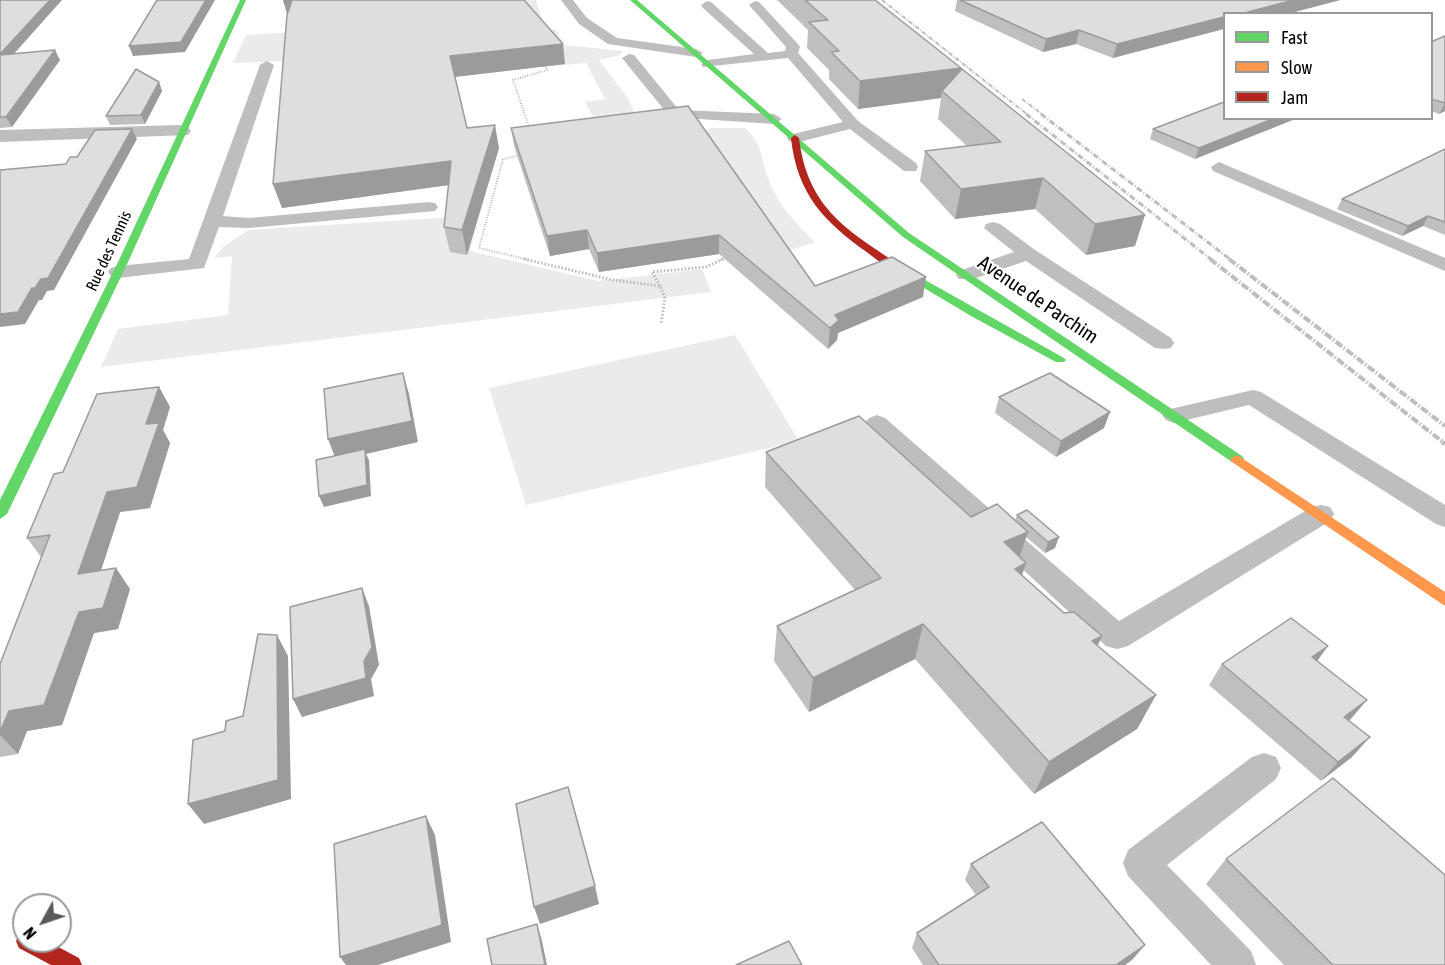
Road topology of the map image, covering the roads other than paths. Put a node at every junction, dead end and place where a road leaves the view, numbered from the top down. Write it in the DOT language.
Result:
graph roads {
  1 [pos="243,0"];
  2 [pos="567,0"];
  3 [pos="633,0"];
  4 [pos="707,5"];
  5 [pos="755,5"];
  6 [pos="696,53"];
  7 [pos="791,54"];
  8 [pos="765,57"];
  9 [pos="629,58"];
  10 [pos="708,64"];
  11 [pos="267,65"];
  12 [pos="774,119"];
  13 [pos="853,124"];
  14 [pos="181,131"];
  15 [pos="0,136"];
  16 [pos="795,138"];
  17 [pos="910,167"];
  18 [pos="1219,167"];
  19 [pos="429,207"];
  20 [pos="212,221"];
  21 [pos="993,228"];
  22 [pos="1028,254"];
  23 [pos="1445,265"];
  24 [pos="118,272"];
  25 [pos="966,275"];
  26 [pos="1164,343"];
  27 [pos="1145,396"];
  28 [pos="1174,415"];
  29 [pos="877,423"];
  30 [pos="0,514"];
  31 [pos="1321,514"];
  32 [pos="1445,517"];
  33 [pos="1445,600"];
  34 [pos="1264,768"];
  35 [pos="49,953"];
  36 [pos="72,965"];
  37 [pos="1237,965"];
  1 -- 14 [label="street, Rue des Tennis"];
  2 -- 6 [label="lane"];
  3 -- 6 [label="street, Avenue de Parchim"];
  4 -- 8 [label="lane"];
  5 -- 7 [label="lane"];
  6 -- 10 [label="street, Avenue de Parchim"];
  7 -- 8 [label="lane"];
  7 -- 13 [label="lane"];
  8 -- 10 [label="lane"];
  9 -- 12 [label="lane"];
  10 -- 12 [label="street, Avenue de Parchim"];
  11 -- 20 [label="lane"];
  12 -- 16 [label="street, Avenue de Parchim"];
  13 -- 16 [label="lane"];
  13 -- 17 [label="lane"];
  14 -- 15 [label="street"];
  14 -- 24 [label="street, Rue des Tennis"];
  16 -- 25 [label="street, Avenue de Parchim"];
  16 -- 27 [label="street"];
  18 -- 23 [label="lane"];
  19 -- 20 [label="lane"];
  20 -- 24 [label="lane"];
  21 -- 22 [label="lane"];
  22 -- 25 [label="lane"];
  22 -- 26 [label="lane"];
  24 -- 30 [label="street, Rue des Tennis"];
  25 -- 27 [label="street, Avenue de Parchim"];
  27 -- 28 [label="street, Avenue de Parchim"];
  28 -- 31 [label="street, Avenue de Parchim"];
  28 -- 32 [label="lane"];
  29 -- 31 [label="lane"];
  31 -- 33 [label="street, Avenue de Parchim"];
  34 -- 37 [label="lane"];
  35 -- 36 [label="street"];
}
